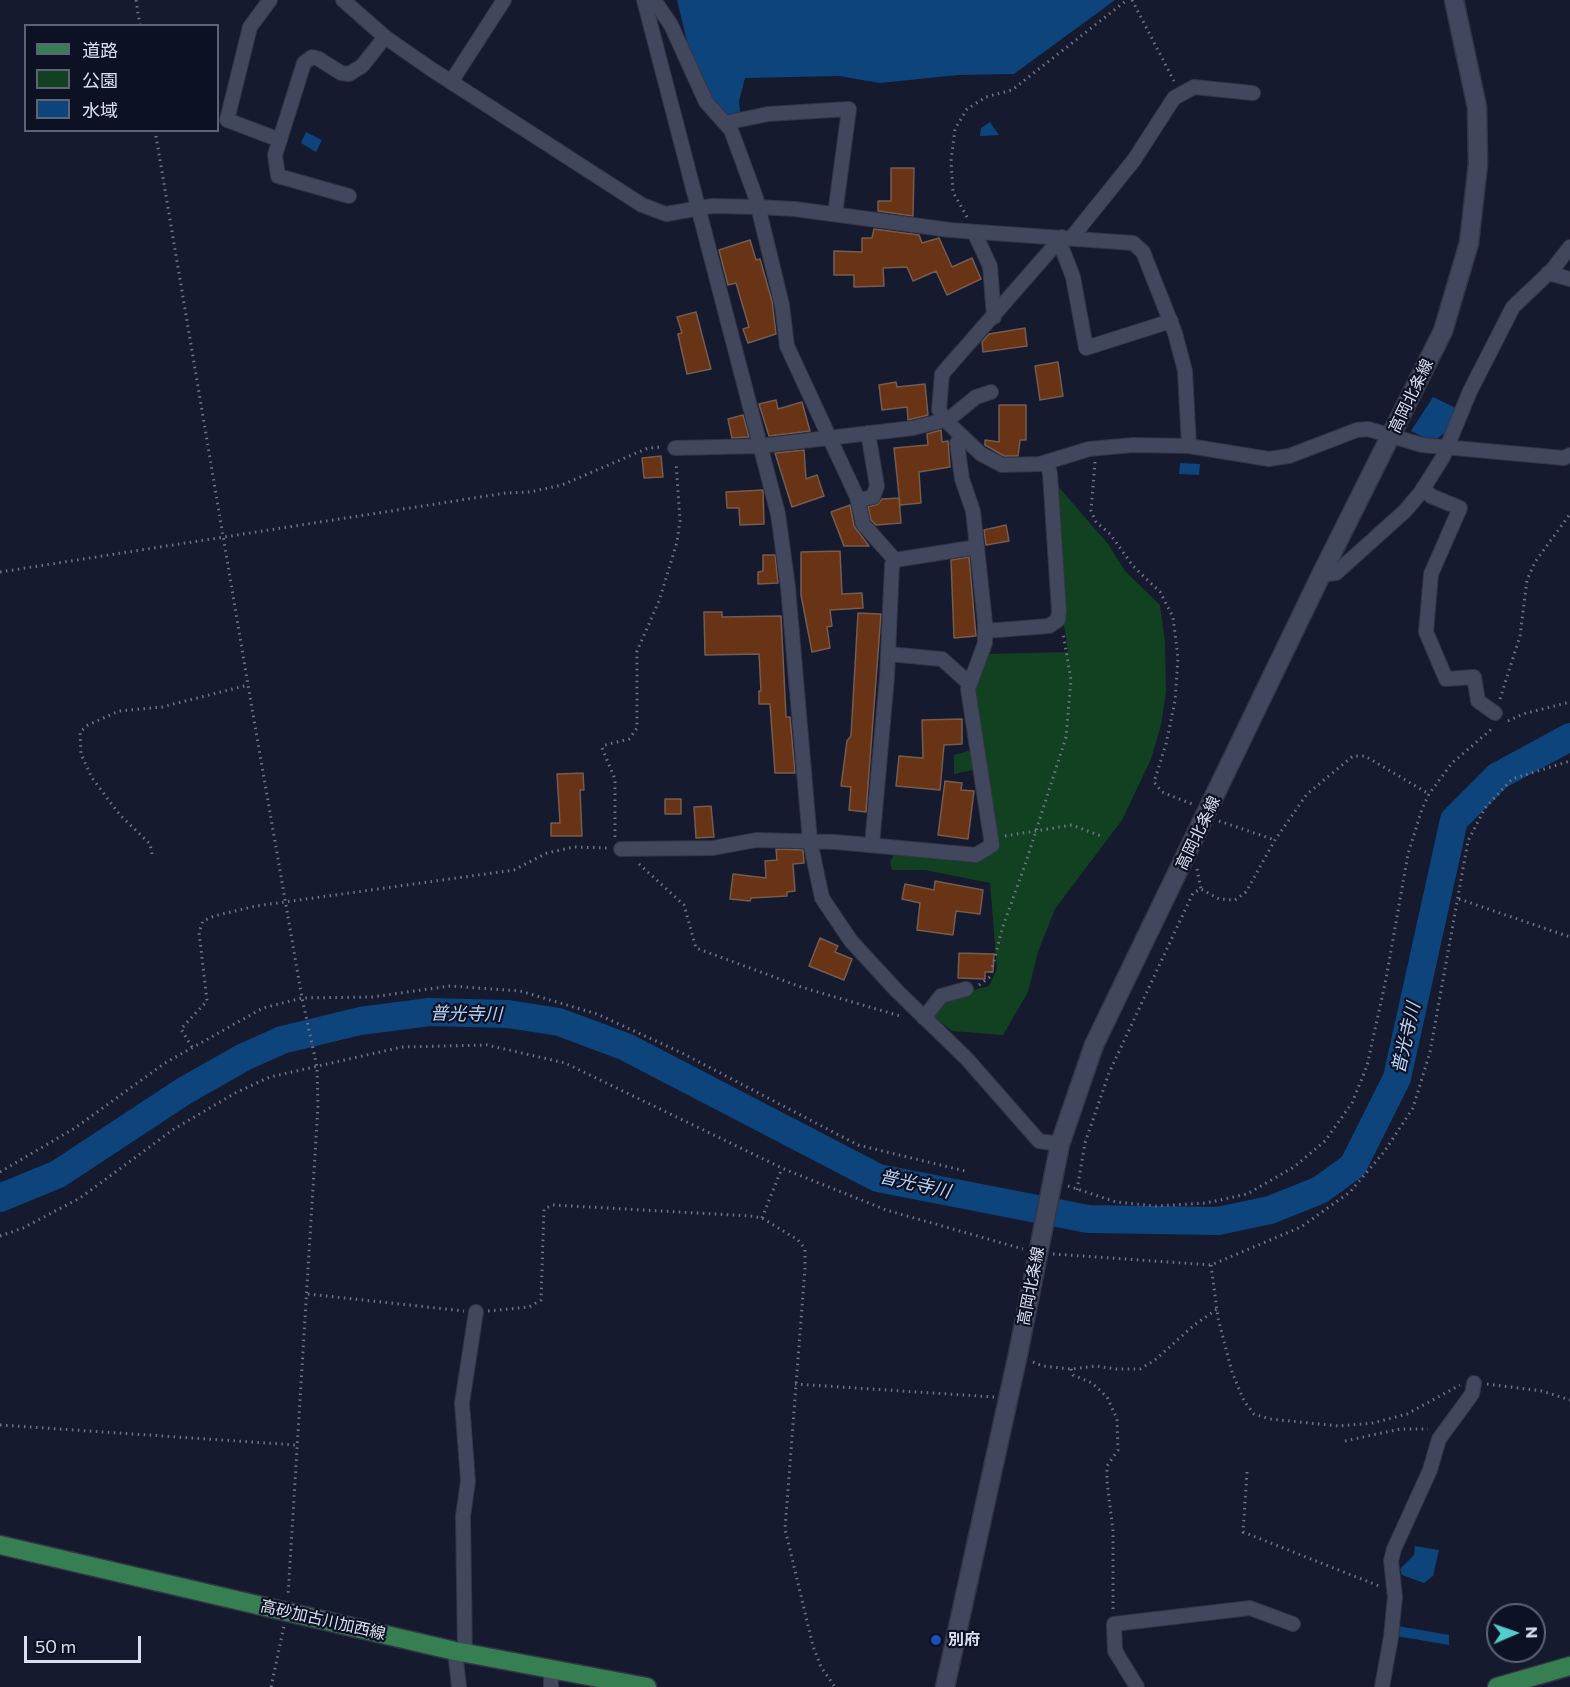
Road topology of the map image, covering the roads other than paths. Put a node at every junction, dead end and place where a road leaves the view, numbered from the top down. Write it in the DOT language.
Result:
graph roads {
  1 [pos="270,0"];
  2 [pos="343,0"];
  3 [pos="504,0"];
  4 [pos="644,0"];
  5 [pos="654,0"];
  6 [pos="1454,0"];
  7 [pos="385,37"];
  8 [pos="451,82"];
  9 [pos="1253,93"];
  10 [pos="725,123"];
  11 [pos="280,140"];
  12 [pos="349,196"];
  13 [pos="756,207"];
  14 [pos="698,208"];
  15 [pos="835,214"];
  16 [pos="974,232"];
  17 [pos="1064,239"];
  18 [pos="1570,247"];
  19 [pos="1548,273"];
  20 [pos="1570,279"];
  21 [pos="994,317"];
  22 [pos="1171,321"];
  23 [pos="991,392"];
  24 [pos="945,420"];
  25 [pos="868,434"];
  26 [pos="1392,435"];
  27 [pos="829,438"];
  28 [pos="962,438"];
  29 [pos="760,446"];
  30 [pos="1189,446"];
  31 [pos="675,447"];
  32 [pos="1447,447"];
  33 [pos="1570,455"];
  34 [pos="1047,462"];
  35 [pos="1423,488"];
  36 [pos="858,500"];
  37 [pos="977,548"];
  38 [pos="895,560"];
  39 [pos="1321,575"];
  40 [pos="985,631"];
  41 [pos="888,654"];
  42 [pos="970,684"];
  43 [pos="1495,713"];
  44 [pos="810,841"];
  45 [pos="872,845"];
  46 [pos="621,849"];
  47 [pos="966,989"];
  48 [pos="924,1018"];
  49 [pos="1060,1144"];
  50 [pos="476,1312"];
  51 [pos="1474,1383"];
  52 [pos="0,1545"];
  53 [pos="1293,1624"];
  54 [pos="460,1652"];
  55 [pos="1570,1666"];
  56 [pos="551,1679"];
  57 [pos="459,1687"];
  58 [pos="647,1687"];
  59 [pos="945,1687"];
  60 [pos="1137,1687"];
  61 [pos="1382,1687"];
  62 [pos="1497,1687"];
  1 -- 11 [label="street"];
  2 -- 7 [label="street"];
  3 -- 8 [label="street"];
  4 -- 14 [label="street"];
  5 -- 10 [label="street"];
  6 -- 26 [label="main road, 高岡北条線"];
  7 -- 8 [label="street"];
  7 -- 11 [label="street"];
  8 -- 14 [label="street"];
  9 -- 17 [label="street"];
  10 -- 13 [label="street"];
  10 -- 15 [label="street"];
  11 -- 12 [label="street"];
  13 -- 14 [label="street"];
  13 -- 15 [label="street"];
  13 -- 27 [label="street"];
  14 -- 29 [label="street"];
  15 -- 16 [label="street"];
  16 -- 17 [label="street"];
  16 -- 21 [label="street"];
  17 -- 21 [label="street"];
  17 -- 22 [label="street"];
  17 -- 22 [label="street"];
  18 -- 19 [label="street"];
  19 -- 20 [label="street"];
  19 -- 32 [label="street"];
  21 -- 24 [label="street"];
  22 -- 30 [label="street"];
  23 -- 24 [label="street"];
  24 -- 25 [label="street"];
  24 -- 28 [label="street"];
  25 -- 27 [label="street"];
  25 -- 36 [label="street"];
  26 -- 30 [label="street"];
  26 -- 32 [label="street"];
  26 -- 39 [label="main road, 高岡北条線"];
  27 -- 29 [label="street"];
  27 -- 36 [label="street"];
  28 -- 34 [label="street"];
  28 -- 37 [label="street"];
  29 -- 31 [label="street"];
  29 -- 44 [label="street"];
  30 -- 34 [label="street"];
  32 -- 33 [label="street"];
  32 -- 35 [label="street"];
  34 -- 40 [label="street"];
  35 -- 39 [label="street"];
  35 -- 43 [label="street"];
  36 -- 38 [label="street"];
  37 -- 38 [label="street"];
  37 -- 40 [label="street"];
  38 -- 41 [label="street"];
  39 -- 49 [label="main road, 高岡北条線"];
  40 -- 42 [label="street"];
  41 -- 42 [label="street"];
  41 -- 45 [label="street"];
  42 -- 45 [label="street"];
  44 -- 45 [label="street"];
  44 -- 46 [label="street"];
  44 -- 48 [label="street"];
  47 -- 48 [label="street"];
  48 -- 49 [label="street"];
  49 -- 59 [label="main road, 高岡北条線"];
  50 -- 54 [label="street"];
  51 -- 61 [label="street"];
  52 -- 54 [label="main road, 高砂加古川加西線"];
  53 -- 60 [label="street"];
  54 -- 56 [label="main road, 高砂加古川加西線"];
  54 -- 57 [label="street"];
  55 -- 62 [label="main road"];
  56 -- 58 [label="main road, 高砂加古川加西線"];
}
